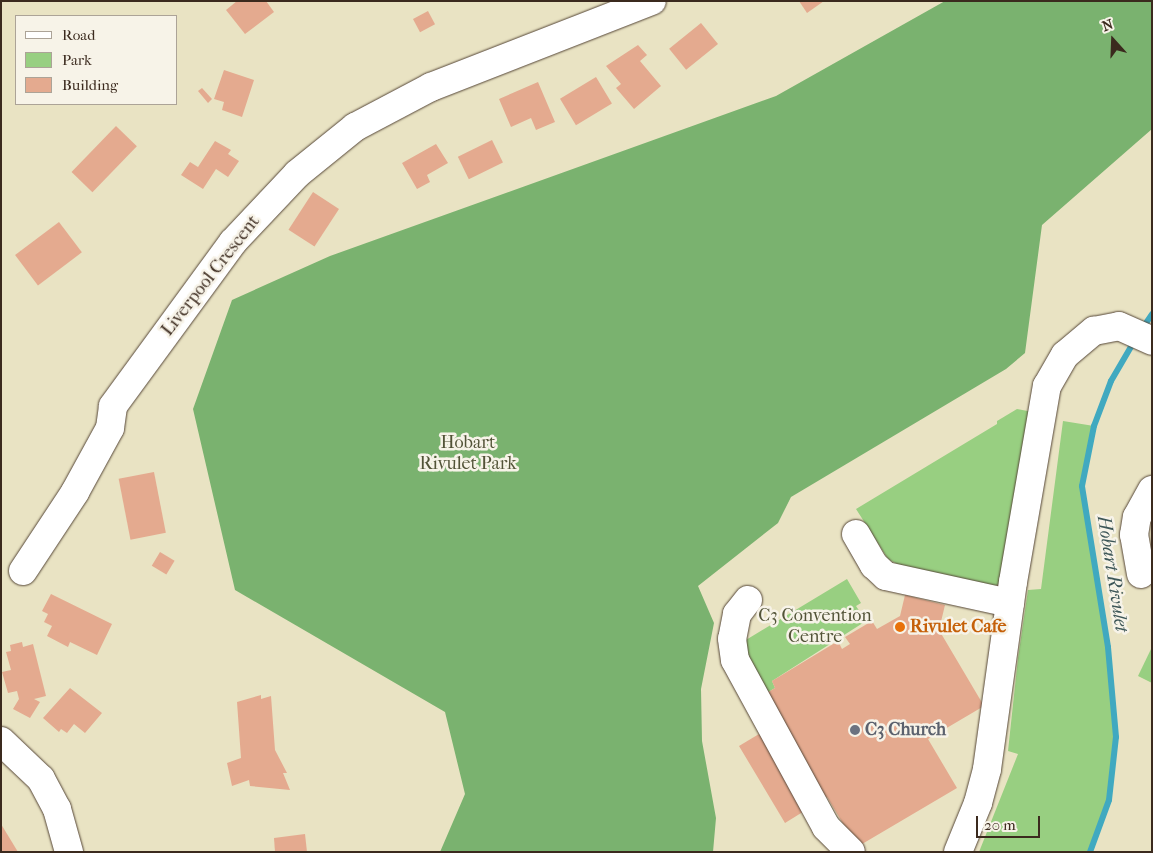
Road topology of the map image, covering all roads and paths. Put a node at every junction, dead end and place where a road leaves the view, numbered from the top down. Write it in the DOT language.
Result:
graph roads {
  1 [pos="652,1"];
  2 [pos="1152,341"];
  3 [pos="1152,490"];
  4 [pos="856,534"];
  5 [pos="23,571"];
  6 [pos="1141,574"];
  7 [pos="748,600"];
  8 [pos="1010,603"];
  9 [pos="1,741"];
  10 [pos="69,852"];
  11 [pos="850,852"];
  12 [pos="958,852"];
  1 -- 5 [label="street, Liverpool Crescent"];
  2 -- 8 [label="street"];
  3 -- 6 [label="street"];
  4 -- 8 [label="street"];
  7 -- 11 [label="street"];
  8 -- 12 [label="street"];
  9 -- 10 [label="street"];
}
